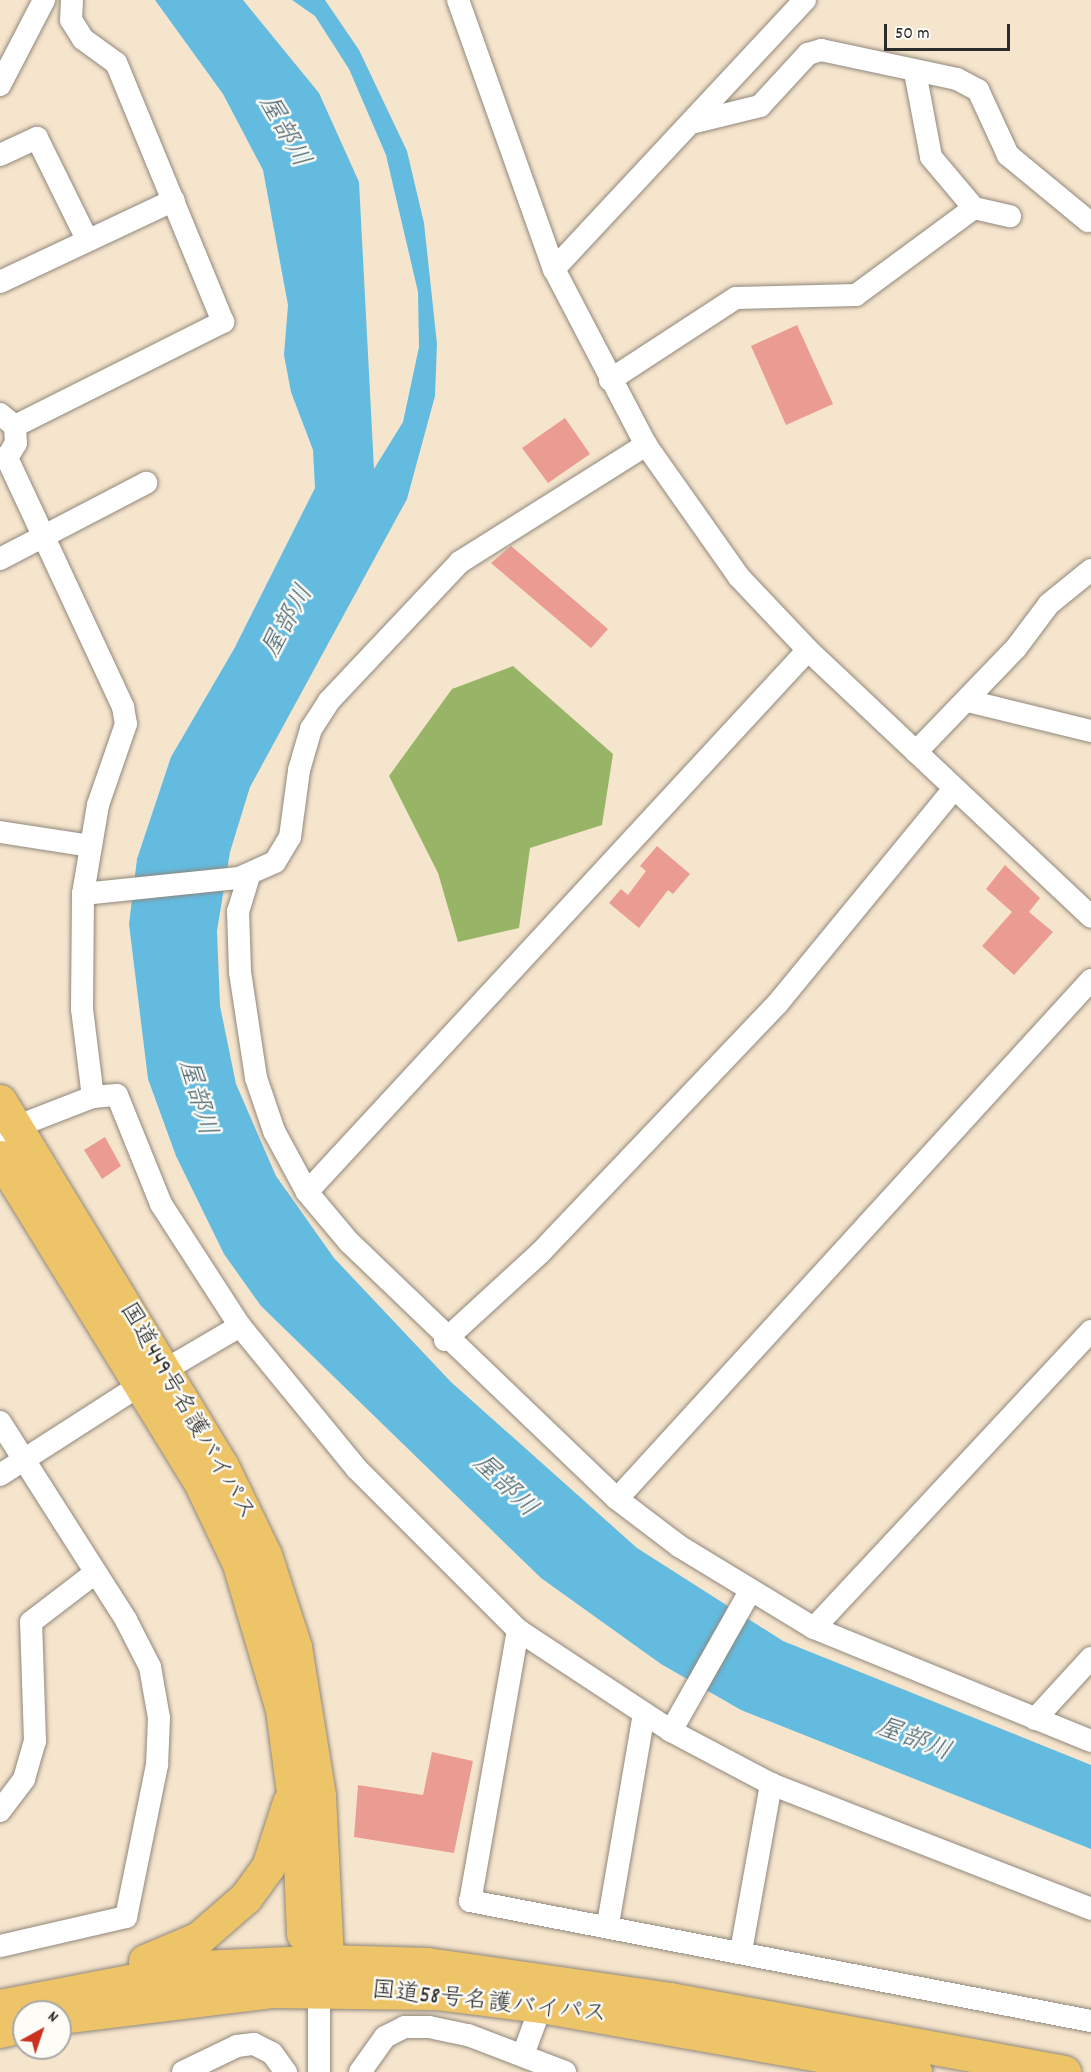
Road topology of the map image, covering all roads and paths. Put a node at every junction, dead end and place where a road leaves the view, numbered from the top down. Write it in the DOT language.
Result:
graph roads {
  1 [pos="44,0"];
  2 [pos="72,0"];
  3 [pos="458,0"];
  4 [pos="805,0"];
  5 [pos="471,11"];
  6 [pos="915,72"];
  7 [pos="0,85"];
  8 [pos="695,122"];
  9 [pos="0,155"];
  10 [pos="174,200"];
  11 [pos="974,208"];
  12 [pos="1010,216"];
  13 [pos="1088,221"];
  14 [pos="87,239"];
  15 [pos="554,268"];
  16 [pos="0,282"];
  17 [pos="610,380"];
  18 [pos="7,420"];
  19 [pos="646,445"];
  20 [pos="3,458"];
  21 [pos="147,483"];
  22 [pos="45,538"];
  23 [pos="0,559"];
  24 [pos="1091,570"];
  25 [pos="808,650"];
  26 [pos="968,701"];
  27 [pos="1091,731"];
  28 [pos="916,752"];
  29 [pos="953,790"];
  30 [pos="0,832"];
  31 [pos="90,846"];
  32 [pos="244,877"];
  33 [pos="83,894"];
  34 [pos="1091,917"];
  35 [pos="1091,980"];
  36 [pos="93,1097"];
  37 [pos="6,1121"];
  38 [pos="0,1157"];
  39 [pos="307,1192"];
  40 [pos="240,1326"];
  41 [pos="1091,1331"];
  42 [pos="445,1340"];
  43 [pos="153,1377"];
  44 [pos="0,1422"];
  45 [pos="24,1460"];
  46 [pos="0,1475"];
  47 [pos="617,1499"];
  48 [pos="95,1572"];
  49 [pos="747,1599"];
  50 [pos="814,1628"];
  51 [pos="518,1630"];
  52 [pos="1091,1658"];
  53 [pos="644,1714"];
  54 [pos="1035,1719"];
  55 [pos="671,1731"];
  56 [pos="1091,1741"];
  57 [pos="292,1780"];
  58 [pos="771,1784"];
  59 [pos="0,1811"];
  60 [pos="1091,1909"];
  61 [pos="608,1924"];
  62 [pos="0,1946"];
  63 [pos="741,1951"];
  64 [pos="317,1970"];
  65 [pos="104,1983"];
  66 [pos="0,2006"];
  67 [pos="541,2006"];
  68 [pos="72,2015"];
  69 [pos="1091,2021"];
  70 [pos="523,2055"];
  71 [pos="183,2072"];
  72 [pos="286,2072"];
  73 [pos="319,2072"];
  74 [pos="360,2072"];
  75 [pos="565,2072"];
  76 [pos="915,2072"];
  77 [pos="1064,2072"];
  1 -- 7 [label="street"];
  2 -- 10 [label="street"];
  3 -- 5 [label="street"];
  4 -- 8 [label="street"];
  5 -- 15 [label="street"];
  6 -- 8 [label="street"];
  6 -- 11 [label="street"];
  6 -- 13 [label="street"];
  8 -- 15 [label="street"];
  9 -- 14 [label="street"];
  10 -- 14 [label="street"];
  10 -- 18 [label="street"];
  11 -- 12 [label="street"];
  11 -- 17 [label="street"];
  14 -- 16 [label="street"];
  15 -- 17 [label="street"];
  17 -- 19 [label="street"];
  18 -- 20 [label="street"];
  19 -- 25 [label="street"];
  19 -- 32 [label="street"];
  20 -- 22 [label="street"];
  21 -- 22 [label="street"];
  22 -- 23 [label="street"];
  22 -- 31 [label="street"];
  24 -- 26 [label="street"];
  25 -- 28 [label="street"];
  25 -- 39 [label="street"];
  26 -- 27 [label="street"];
  26 -- 28 [label="street"];
  28 -- 29 [label="street"];
  29 -- 34 [label="street"];
  29 -- 42 [label="street"];
  30 -- 31 [label="street"];
  31 -- 33 [label="street"];
  32 -- 33 [label="street"];
  32 -- 39 [label="street"];
  33 -- 36 [label="street"];
  35 -- 47 [label="street"];
  36 -- 37 [label="street"];
  36 -- 40 [label="street"];
  37 -- 43 [label="highway, 国道449号名護バイパス"];
  38 -- 43 [label="highway, 国道449号名護バイパス"];
  39 -- 42 [label="street"];
  40 -- 43 [label="street"];
  40 -- 51 [label="street"];
  41 -- 50 [label="street"];
  42 -- 47 [label="street"];
  43 -- 45 [label="street"];
  43 -- 57 [label="highway, 国道449号名護バイパス"];
  43 -- 64 [label="highway, 国道449号名護バイパス"];
  44 -- 45 [label="street"];
  45 -- 46 [label="street"];
  45 -- 48 [label="street"];
  47 -- 49 [label="street"];
  48 -- 59 [label="street"];
  48 -- 62 [label="street"];
  49 -- 50 [label="street"];
  49 -- 55 [label="street"];
  50 -- 54 [label="street"];
  51 -- 53 [label="street"];
  51 -- 61 [label="street"];
  52 -- 54 [label="street"];
  53 -- 55 [label="street"];
  53 -- 61 [label="street"];
  54 -- 56 [label="street"];
  55 -- 58 [label="street"];
  57 -- 64 [label="highway, 国道449号名護バイパス"];
  57 -- 65 [label="highway"];
  58 -- 60 [label="street"];
  58 -- 63 [label="street"];
  61 -- 63 [label="street"];
  63 -- 69 [label="street"];
  64 -- 65 [label="highway, 国道58号名護バイパス"];
  64 -- 67 [label="highway, 国道58号名護バイパス"];
  64 -- 68 [label="highway, 国道58号名護バイパス"];
  64 -- 73 [label="street"];
  64 -- 77 [label="highway, 国道58号名護バイパス"];
  65 -- 66 [label="highway, 国道58号名護バイパス"];
  67 -- 70 [label="street"];
  67 -- 76 [label="highway, 国道58号名護バイパス"];
  70 -- 74 [label="street"];
  70 -- 75 [label="street"];
  71 -- 72 [label="street"];
}
